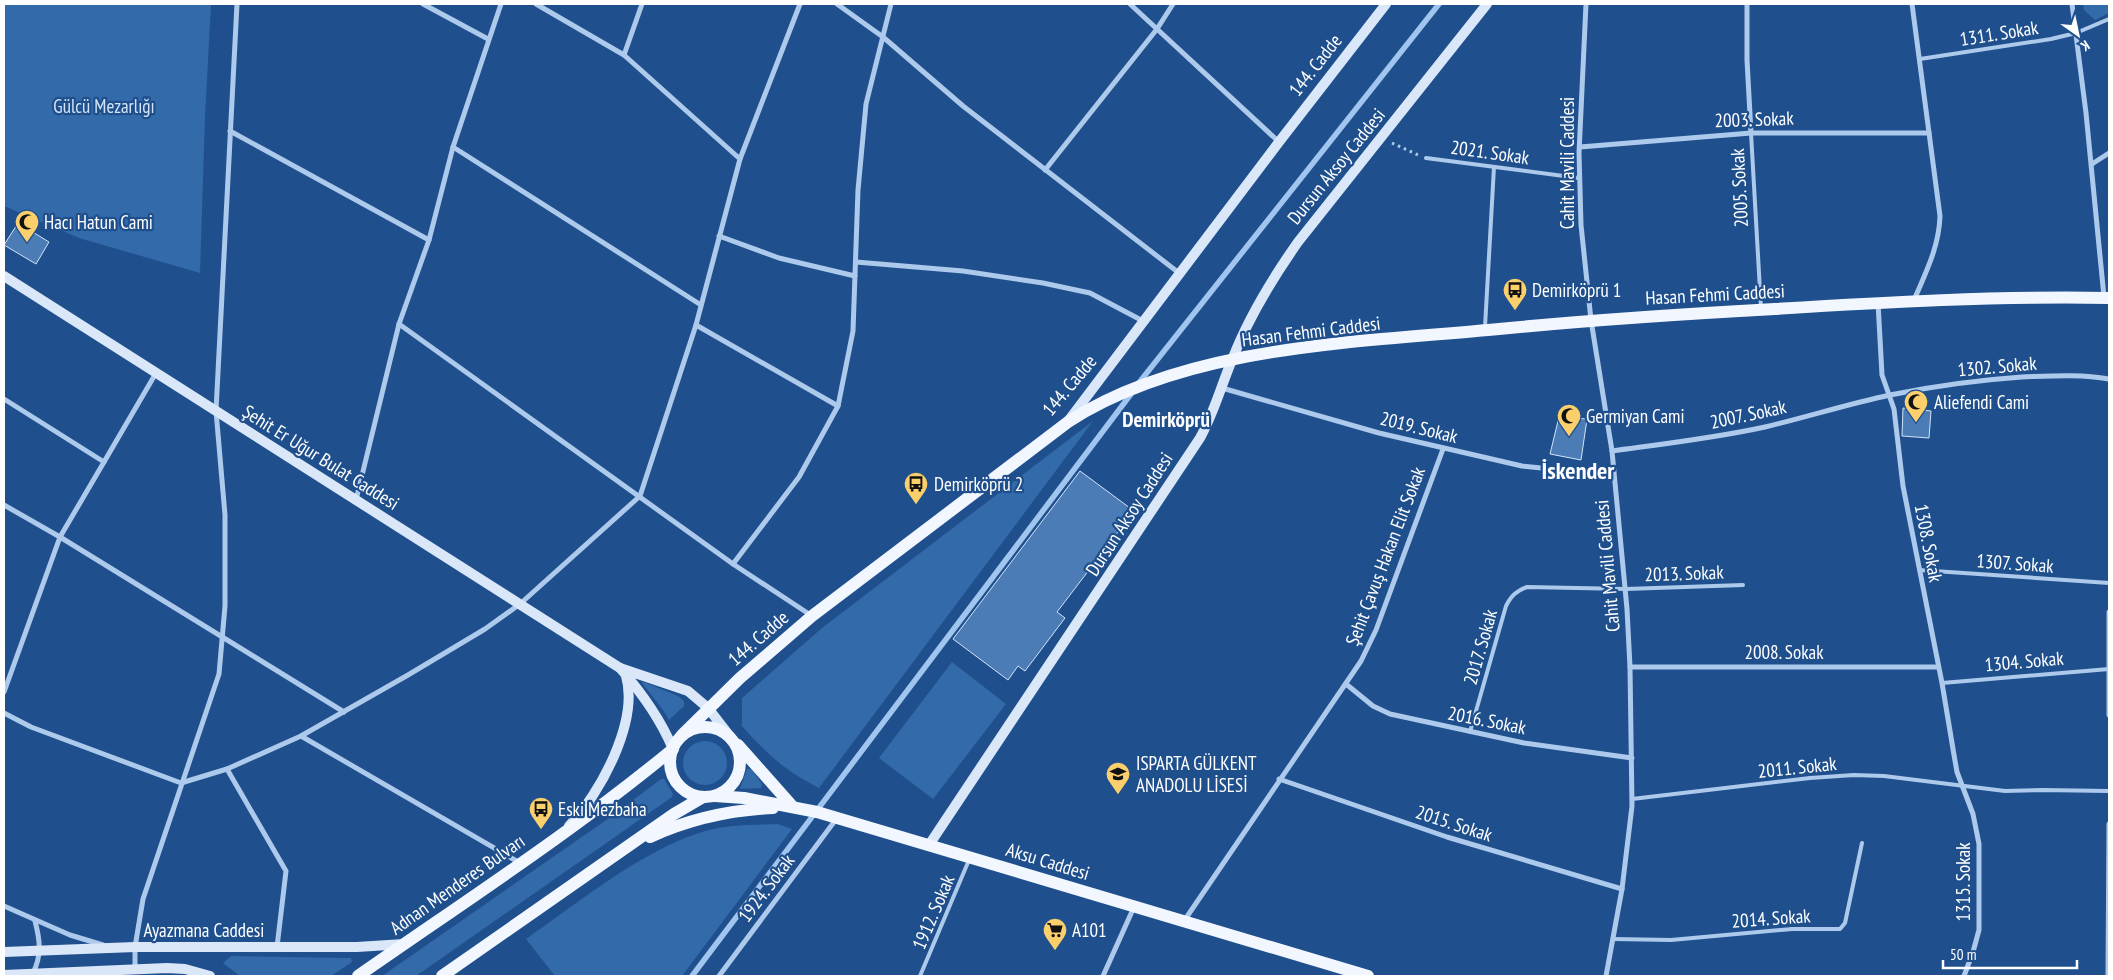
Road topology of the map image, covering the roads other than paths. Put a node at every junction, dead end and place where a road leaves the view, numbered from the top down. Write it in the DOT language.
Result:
graph roads {
  1 [pos="237,4"];
  2 [pos="424,4"];
  3 [pos="501,4"];
  4 [pos="536,4"];
  5 [pos="642,4"];
  6 [pos="800,4"];
  7 [pos="837,4"];
  8 [pos="891,4"];
  9 [pos="1130,4"];
  10 [pos="1173,4"];
  11 [pos="1386,4"];
  12 [pos="1487,4"];
  13 [pos="1586,4"];
  14 [pos="1747,4"];
  15 [pos="1912,4"];
  16 [pos="2072,4"];
  17 [pos="2109,20"];
  18 [pos="1157,29"];
  19 [pos="2076,34"];
  20 [pos="883,37"];
  21 [pos="488,39"];
  22 [pos="624,55"];
  23 [pos="1920,59"];
  24 [pos="230,131"];
  25 [pos="1751,133"];
  26 [pos="1929,133"];
  27 [pos="1279,142"];
  28 [pos="1580,147"];
  29 [pos="452,148"];
  30 [pos="2109,153"];
  31 [pos="1426,158"];
  32 [pos="740,159"];
  33 [pos="2092,164"];
  34 [pos="1494,167"];
  35 [pos="1045,170"];
  36 [pos="1580,178"];
  37 [pos="719,236"];
  38 [pos="429,240"];
  39 [pos="856,262"];
  40 [pos="1179,273"];
  41 [pos="4,276"];
  42 [pos="856,276"];
  43 [pos="2107,298"];
  44 [pos="1914,300"];
  45 [pos="1878,303"];
  46 [pos="702,305"];
  47 [pos="1761,310"];
  48 [pos="1591,320"];
  49 [pos="1143,321"];
  50 [pos="399,324"];
  51 [pos="696,325"];
  52 [pos="1484,330"];
  53 [pos="1231,360"];
  54 [pos="156,373"];
  55 [pos="2109,379"];
  56 [pos="1222,388"];
  57 [pos="1889,395"];
  58 [pos="4,399"];
  59 [pos="838,406"];
  60 [pos="216,411"];
  61 [pos="1068,422"];
  62 [pos="1443,449"];
  63 [pos="1612,451"];
  64 [pos="104,462"];
  65 [pos="1614,469"];
  66 [pos="640,496"];
  67 [pos="356,500"];
  68 [pos="4,505"];
  69 [pos="60,537"];
  70 [pos="733,564"];
  71 [pos="1919,570"];
  72 [pos="2109,583"];
  73 [pos="1743,585"];
  74 [pos="1626,589"];
  75 [pos="520,604"];
  76 [pos="2109,612"];
  77 [pos="812,616"];
  78 [pos="222,636"];
  79 [pos="1630,667"];
  80 [pos="1938,667"];
  81 [pos="2109,669"];
  82 [pos="623,670"];
  83 [pos="1942,683"];
  84 [pos="1346,684"];
  85 [pos="4,692"];
  86 [pos="708,708"];
  87 [pos="344,712"];
  88 [pos="4,713"];
  89 [pos="2109,715"];
  90 [pos="1470,732"];
  91 [pos="301,736"];
  92 [pos="682,736"];
  93 [pos="732,739"];
  94 [pos="673,749"];
  95 [pos="1632,758"];
  96 [pos="227,769"];
  97 [pos="1279,779"];
  98 [pos="181,783"];
  99 [pos="1964,787"];
  100 [pos="2109,792"];
  101 [pos="709,796"];
  102 [pos="1632,799"];
  103 [pos="793,806"];
  104 [pos="838,818"];
  105 [pos="2109,824"];
  106 [pos="558,836"];
  107 [pos="1862,843"];
  108 [pos="929,845"];
  109 [pos="625,849"];
  110 [pos="970,858"];
  111 [pos="520,863"];
  112 [pos="1622,889"];
  113 [pos="4,906"];
  114 [pos="1134,906"];
  115 [pos="35,921"];
  116 [pos="1184,922"];
  117 [pos="1613,939"];
  118 [pos="404,944"];
  119 [pos="135,947"];
  120 [pos="115,948"];
  121 [pos="277,948"];
  122 [pos="4,952"];
  123 [pos="40,952"];
  124 [pos="135,968"];
  125 [pos="1352,974"];
  126 [pos="4,975"];
  127 [pos="32,975"];
  128 [pos="210,976"];
  129 [pos="358,976"];
  130 [pos="442,976"];
  131 [pos="720,976"];
  132 [pos="920,976"];
  133 [pos="1103,976"];
  134 [pos="1368,976"];
  135 [pos="1606,976"];
  136 [pos="1964,976"];
  137 [pos="2108,976"];
  1 -- 24 [label="street"];
  2 -- 21 [label="street"];
  3 -- 21 [label="street"];
  4 -- 22 [label="street"];
  5 -- 22 [label="street"];
  6 -- 32 [label="street"];
  7 -- 20 [label="street"];
  8 -- 20 [label="street"];
  9 -- 18 [label="street"];
  10 -- 18 [label="street"];
  11 -- 27 [label="main road, 144. Cadde"];
  12 -- 53 [label="main road, Dursun Aksoy Caddesi"];
  13 -- 28 [label="street, Cahit Mavili Caddesi"];
  14 -- 25 [label="street, 2005. Sokak"];
  15 -- 23 [label="street"];
  16 -- 19 [label="street"];
  17 -- 19 [label="lane, 1311. Sokak"];
  18 -- 27 [label="street"];
  18 -- 35 [label="street"];
  19 -- 23 [label="lane, 1311. Sokak"];
  19 -- 33 [label="street"];
  20 -- 35 [label="street"];
  20 -- 39 [label="street"];
  21 -- 29 [label="street"];
  22 -- 32 [label="street"];
  23 -- 26 [label="street"];
  24 -- 38 [label="street"];
  24 -- 60 [label="street"];
  25 -- 26 [label="street, 2003. Sokak"];
  25 -- 28 [label="street, 2003. Sokak"];
  25 -- 47 [label="lane, 2005. Sokak"];
  26 -- 44 [label="street"];
  27 -- 40 [label="main road, 144. Cadde"];
  28 -- 36 [label="street, Cahit Mavili Caddesi"];
  29 -- 38 [label="street"];
  29 -- 46 [label="street"];
  30 -- 33 [label="street"];
  31 -- 34 [label="lane, 2021. Sokak"];
  32 -- 37 [label="street"];
  33 -- 43 [label="street"];
  34 -- 36 [label="lane, 2021. Sokak"];
  34 -- 52 [label="lane"];
  35 -- 40 [label="street"];
  36 -- 48 [label="street, Cahit Mavili Caddesi"];
  37 -- 42 [label="street"];
  37 -- 46 [label="street"];
  38 -- 50 [label="street"];
  39 -- 42 [label="street"];
  39 -- 49 [label="street"];
  40 -- 49 [label="main road, 144. Cadde"];
  41 -- 54 [label="main road, Şehit Er Uğur Bulat Caddesi"];
  42 -- 59 [label="street"];
  43 -- 44 [label="main road, Hasan Fehmi Caddesi"];
  44 -- 45 [label="main road, Hasan Fehmi Caddesi"];
  45 -- 47 [label="main road, Hasan Fehmi Caddesi"];
  45 -- 57 [label="street, 1308. Sokak"];
  46 -- 51 [label="street"];
  47 -- 48 [label="main road, Hasan Fehmi Caddesi"];
  48 -- 52 [label="main road, Hasan Fehmi Caddesi"];
  48 -- 63 [label="street, Cahit Mavili Caddesi"];
  49 -- 61 [label="main road, 144. Cadde"];
  50 -- 66 [label="street"];
  50 -- 67 [label="street"];
  51 -- 59 [label="street"];
  51 -- 66 [label="street"];
  52 -- 53 [label="main road, Hasan Fehmi Caddesi"];
  53 -- 56 [label="main road, Dursun Aksoy Caddesi"];
  53 -- 61 [label="main road, Hasan Fehmi Caddesi"];
  54 -- 60 [label="main road, Şehit Er Uğur Bulat Caddesi"];
  54 -- 64 [label="street"];
  55 -- 57 [label="street, 1302. Sokak"];
  56 -- 62 [label="street, 2019. Sokak"];
  56 -- 108 [label="main road, Dursun Aksoy Caddesi"];
  57 -- 63 [label="street, 2007. Sokak"];
  57 -- 71 [label="street, 1308. Sokak"];
  58 -- 64 [label="street"];
  59 -- 70 [label="street"];
  60 -- 67 [label="main road, Şehit Er Uğur Bulat Caddesi"];
  60 -- 78 [label="street"];
  61 -- 77 [label="main road, 144. Cadde"];
  62 -- 65 [label="street, 2019. Sokak"];
  62 -- 84 [label="street, Şehit Çavuş Hakan Elit Sokak"];
  63 -- 65 [label="street, Cahit Mavili Caddesi"];
  64 -- 69 [label="street"];
  65 -- 74 [label="street, Cahit Mavili Caddesi"];
  66 -- 70 [label="street"];
  66 -- 75 [label="street"];
  67 -- 75 [label="main road, Şehit Er Uğur Bulat Caddesi"];
  68 -- 69 [label="street"];
  69 -- 78 [label="street"];
  69 -- 85 [label="street"];
  70 -- 77 [label="street"];
  71 -- 72 [label="lane, 1307. Sokak"];
  71 -- 80 [label="street, 1308. Sokak"];
  73 -- 74 [label="lane, 2013. Sokak"];
  74 -- 79 [label="street, Cahit Mavili Caddesi"];
  74 -- 90 [label="lane, 2017. Sokak"];
  75 -- 82 [label="main road, Şehit Er Uğur Bulat Caddesi"];
  75 -- 87 [label="street"];
  76 -- 81 [label="street"];
  77 -- 86 [label="main road, 144. Cadde"];
  78 -- 87 [label="street"];
  78 -- 98 [label="street"];
  79 -- 80 [label="street, 2008. Sokak"];
  79 -- 95 [label="street, Cahit Mavili Caddesi"];
  80 -- 83 [label="street, 1308. Sokak"];
  81 -- 83 [label="lane, 1304. Sokak"];
  81 -- 89 [label="street"];
  82 -- 86 [label="main road, Şehit Er Uğur Bulat Caddesi"];
  82 -- 94 [label="main road, Şehit Er Uğur Bulat Caddesi"];
  82 -- 106 [label="main road"];
  83 -- 99 [label="street, 1308. Sokak"];
  84 -- 90 [label="street, 2016. Sokak"];
  84 -- 97 [label="street, Şehit Çavuş Hakan Elit Sokak"];
  86 -- 92 [label="main road, 144. Cadde"];
  86 -- 93 [label="main road, Şehit Er Uğur Bulat Caddesi"];
  87 -- 91 [label="street"];
  88 -- 98 [label="street"];
  90 -- 95 [label="street, 2016. Sokak"];
  91 -- 96 [label="street"];
  91 -- 111 [label="street"];
  92 -- 93 [label="main road"];
  92 -- 94 [label="main road"];
  93 -- 101 [label="main road"];
  93 -- 103 [label="main road"];
  94 -- 101 [label="main road"];
  94 -- 106 [label="main road, Adnan Menderes Bulvarı"];
  95 -- 102 [label="street, Cahit Mavili Caddesi"];
  96 -- 98 [label="street"];
  96 -- 121 [label="street"];
  97 -- 112 [label="street, 2015. Sokak"];
  97 -- 116 [label="street, Şehit Çavuş Hakan Elit Sokak"];
  98 -- 119 [label="street"];
  99 -- 100 [label="lane, 2011. Sokak"];
  99 -- 102 [label="lane, 2011. Sokak"];
  99 -- 136 [label="street, 1315. Sokak"];
  101 -- 103 [label="main road, Aksu Caddesi"];
  101 -- 109 [label="main road"];
  102 -- 112 [label="street, Cahit Mavili Caddesi"];
  103 -- 104 [label="main road, Aksu Caddesi"];
  103 -- 109 [label="main road"];
  104 -- 108 [label="main road, Aksu Caddesi"];
  104 -- 131 [label="street, 1924. Sokak"];
  105 -- 137 [label="street"];
  106 -- 111 [label="main road, Adnan Menderes Bulvarı"];
  107 -- 117 [label="lane, 2014. Sokak"];
  108 -- 110 [label="main road, Aksu Caddesi"];
  109 -- 130 [label="main road"];
  110 -- 114 [label="main road, Aksu Caddesi"];
  110 -- 132 [label="lane, 1912. Sokak"];
  111 -- 118 [label="main road, Adnan Menderes Bulvarı"];
  112 -- 117 [label="street, Cahit Mavili Caddesi"];
  113 -- 115 [label="street"];
  114 -- 116 [label="main road, Aksu Caddesi"];
  114 -- 133 [label="street"];
  115 -- 120 [label="street"];
  115 -- 123 [label="street"];
  116 -- 125 [label="main road, Aksu Caddesi"];
  117 -- 135 [label="street, Cahit Mavili Caddesi"];
  118 -- 121 [label="main road, Ayazmana Caddesi"];
  118 -- 129 [label="main road, Adnan Menderes Bulvarı"];
  119 -- 120 [label="main road, Ayazmana Caddesi"];
  119 -- 121 [label="main road, Ayazmana Caddesi"];
  119 -- 124 [label="street"];
  120 -- 123 [label="main road, Ayazmana Caddesi"];
  122 -- 123 [label="main road, Ayazmana Caddesi"];
  123 -- 127 [label="street"];
  124 -- 127 [label="main road, Ayazmana Caddesi"];
  124 -- 128 [label="main road, Ayazmana Caddesi"];
  125 -- 134 [label="main road, Aksu Caddesi"];
  126 -- 127 [label="main road, Ayazmana Caddesi"];
}
